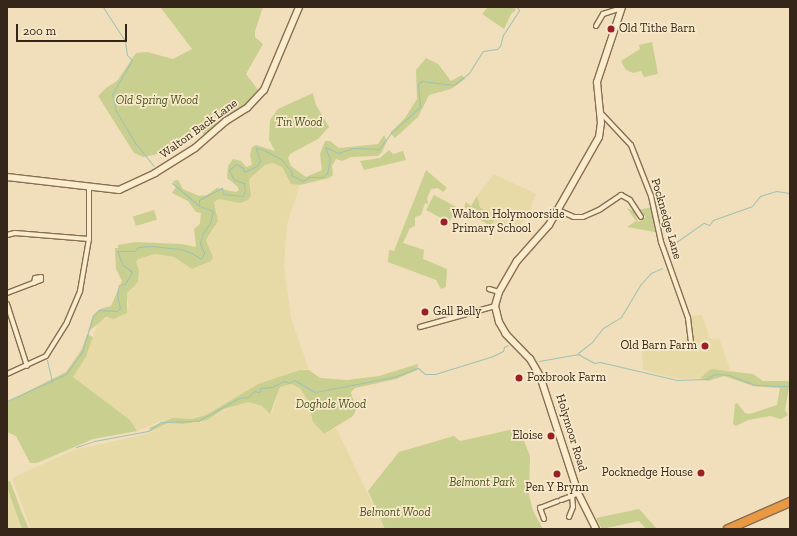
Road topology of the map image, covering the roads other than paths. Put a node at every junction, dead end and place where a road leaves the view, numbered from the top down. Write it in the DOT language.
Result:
graph roads {
  1 [pos="299,7"];
  2 [pos="622,8"];
  3 [pos="596,26"];
  4 [pos="600,112"];
  5 [pos="7,177"];
  6 [pos="89,186"];
  7 [pos="558,210"];
  8 [pos="640,217"];
  9 [pos="7,235"];
  10 [pos="89,239"];
  11 [pos="34,283"];
  12 [pos="489,289"];
  13 [pos="499,292"];
  14 [pos="7,293"];
  15 [pos="7,304"];
  16 [pos="495,306"];
  17 [pos="420,328"];
  18 [pos="691,344"];
  19 [pos="27,366"];
  20 [pos="7,374"];
  21 [pos="578,493"];
  22 [pos="572,496"];
  23 [pos="790,502"];
  24 [pos="569,517"];
  25 [pos="544,519"];
  26 [pos="596,529"];
  27 [pos="728,529"];
  1 -- 6 [label="street, Walton Back Lane"];
  2 -- 3 [label="street"];
  2 -- 4 [label="street"];
  4 -- 7 [label="street"];
  4 -- 18 [label="street, Pocknedge Lane"];
  5 -- 6 [label="street, Walton Back Lane"];
  6 -- 10 [label="street"];
  7 -- 8 [label="street"];
  7 -- 13 [label="street"];
  9 -- 10 [label="street"];
  10 -- 19 [label="street"];
  11 -- 14 [label="street"];
  12 -- 13 [label="street"];
  13 -- 16 [label="street"];
  15 -- 19 [label="street"];
  16 -- 17 [label="street"];
  16 -- 21 [label="street, Holymoor Road"];
  19 -- 20 [label="street"];
  21 -- 22 [label="street"];
  21 -- 26 [label="street, Holymoor Road"];
  22 -- 24 [label="street"];
  22 -- 25 [label="street"];
  23 -- 27 [label="highway"];
}
